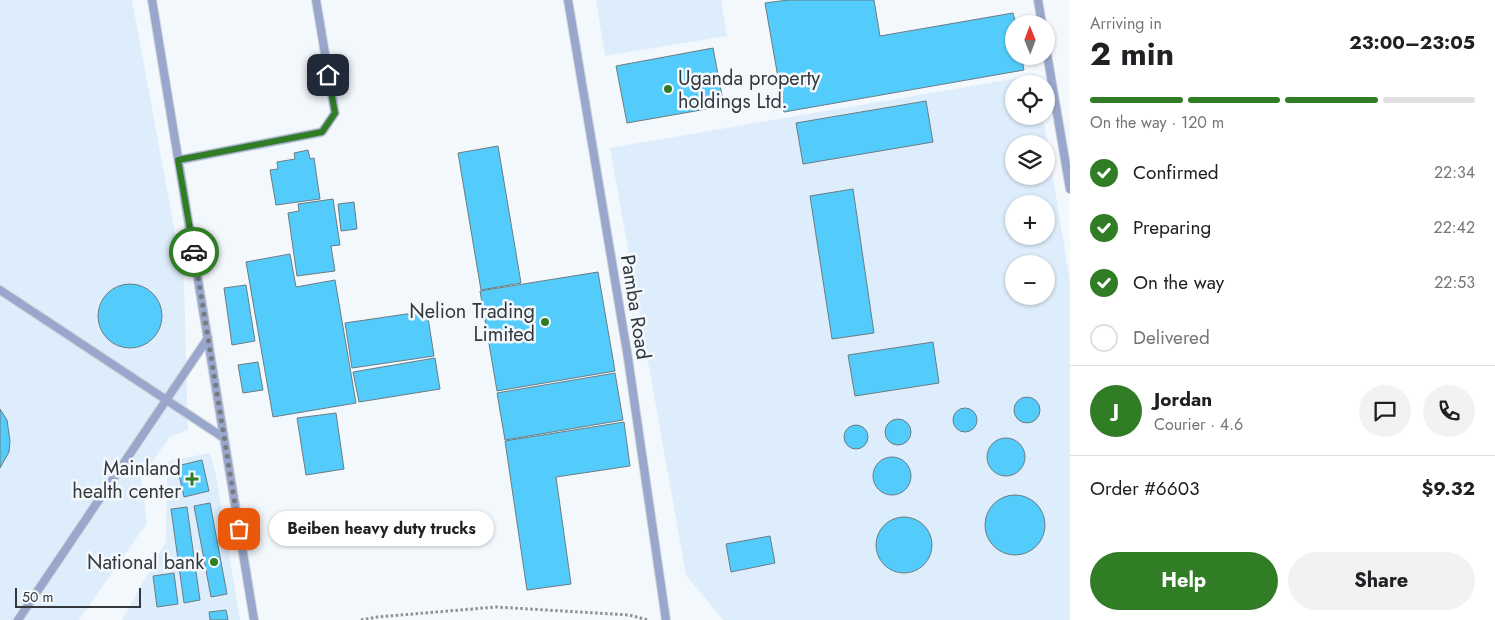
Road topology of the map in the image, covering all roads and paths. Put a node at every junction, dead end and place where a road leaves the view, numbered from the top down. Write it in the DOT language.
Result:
graph roads {
  1 [pos="152,0"];
  2 [pos="316,0"];
  3 [pos="568,0"];
  4 [pos="1038,0"];
  5 [pos="1040,15"];
  6 [pos="1049,65"];
  7 [pos="178,160"];
  8 [pos="1070,189"];
  9 [pos="0,290"];
  10 [pos="208,338"];
  11 [pos="165,399"];
  12 [pos="224,438"];
  13 [pos="18,620"];
  14 [pos="254,620"];
  15 [pos="361,620"];
  16 [pos="648,620"];
  17 [pos="666,620"];
  1 -- 7 [label="lane"];
  2 -- 7 [label="lane"];
  3 -- 17 [label="lane, Pamba Road"];
  4 -- 5 [label="lane"];
  6 -- 8 [label="lane"];
  7 -- 10 [label="lane"];
  9 -- 11 [label="lane"];
  10 -- 11 [label="lane"];
  10 -- 12 [label="lane"];
  11 -- 12 [label="lane"];
  11 -- 13 [label="lane"];
  12 -- 14 [label="lane"];
  15 -- 16 [label="path"];
}
